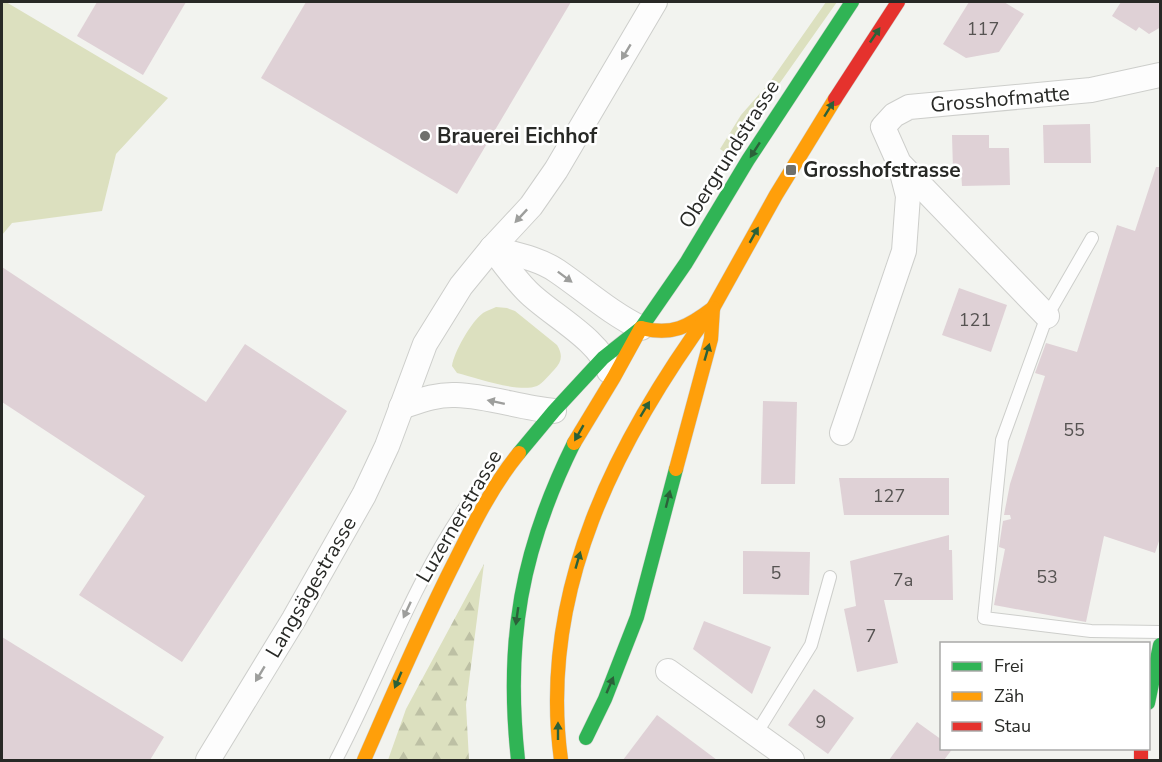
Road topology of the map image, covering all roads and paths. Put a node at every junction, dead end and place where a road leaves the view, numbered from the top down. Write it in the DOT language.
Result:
graph roads {
  1 [pos="655,2"];
  2 [pos="852,2"];
  3 [pos="898,2"];
  4 [pos="1161,75"];
  5 [pos="899,163"];
  6 [pos="1092,238"];
  7 [pos="492,248"];
  8 [pos="713,308"];
  9 [pos="1047,316"];
  10 [pos="641,328"];
  11 [pos="603,358"];
  12 [pos="610,383"];
  13 [pos="400,406"];
  14 [pos="554,411"];
  15 [pos="842,433"];
  16 [pos="513,461"];
  17 [pos="830,577"];
  18 [pos="1161,632"];
  19 [pos="1161,645"];
  20 [pos="668,671"];
  21 [pos="1150,698"];
  22 [pos="756,734"];
  23 [pos="586,738"];
  24 [pos="208,760"];
  25 [pos="336,760"];
  26 [pos="364,760"];
  27 [pos="518,760"];
  28 [pos="561,760"];
  29 [pos="792,760"];
  1 -- 7 [label="street, Langsägestrasse, one-way"];
  2 -- 10 [label="main road, Obergrundstrasse, one-way"];
  8 -- 3 [label="main road, one-way"];
  4 -- 5 [label="street, Grosshofmatte"];
  5 -- 9 [label="street, Grosshofmatte"];
  5 -- 15 [label="street, Grosshofmatte"];
  6 -- 9 [label="lane"];
  7 -- 10 [label="street, one-way"];
  7 -- 11 [label="street"];
  7 -- 13 [label="street, Langsägestrasse"];
  8 -- 10 [label="main road"];
  23 -- 8 [label="main road, one-way"];
  28 -- 8 [label="main road, one-way"];
  9 -- 18 [label="lane"];
  10 -- 11 [label="main road, Luzernerstrasse"];
  10 -- 12 [label="main road"];
  11 -- 12 [label="street"];
  11 -- 14 [label="main road, Luzernerstrasse"];
  12 -- 27 [label="main road, one-way"];
  14 -- 13 [label="street, one-way"];
  13 -- 24 [label="street, Langsägestrasse, one-way"];
  14 -- 16 [label="main road, Luzernerstrasse"];
  16 -- 25 [label="lane, one-way"];
  16 -- 26 [label="main road, Luzernerstrasse, one-way"];
  17 -- 22 [label="lane"];
  19 -- 21 [label="main road"];
  20 -- 22 [label="street"];
  22 -- 29 [label="street"];
}
